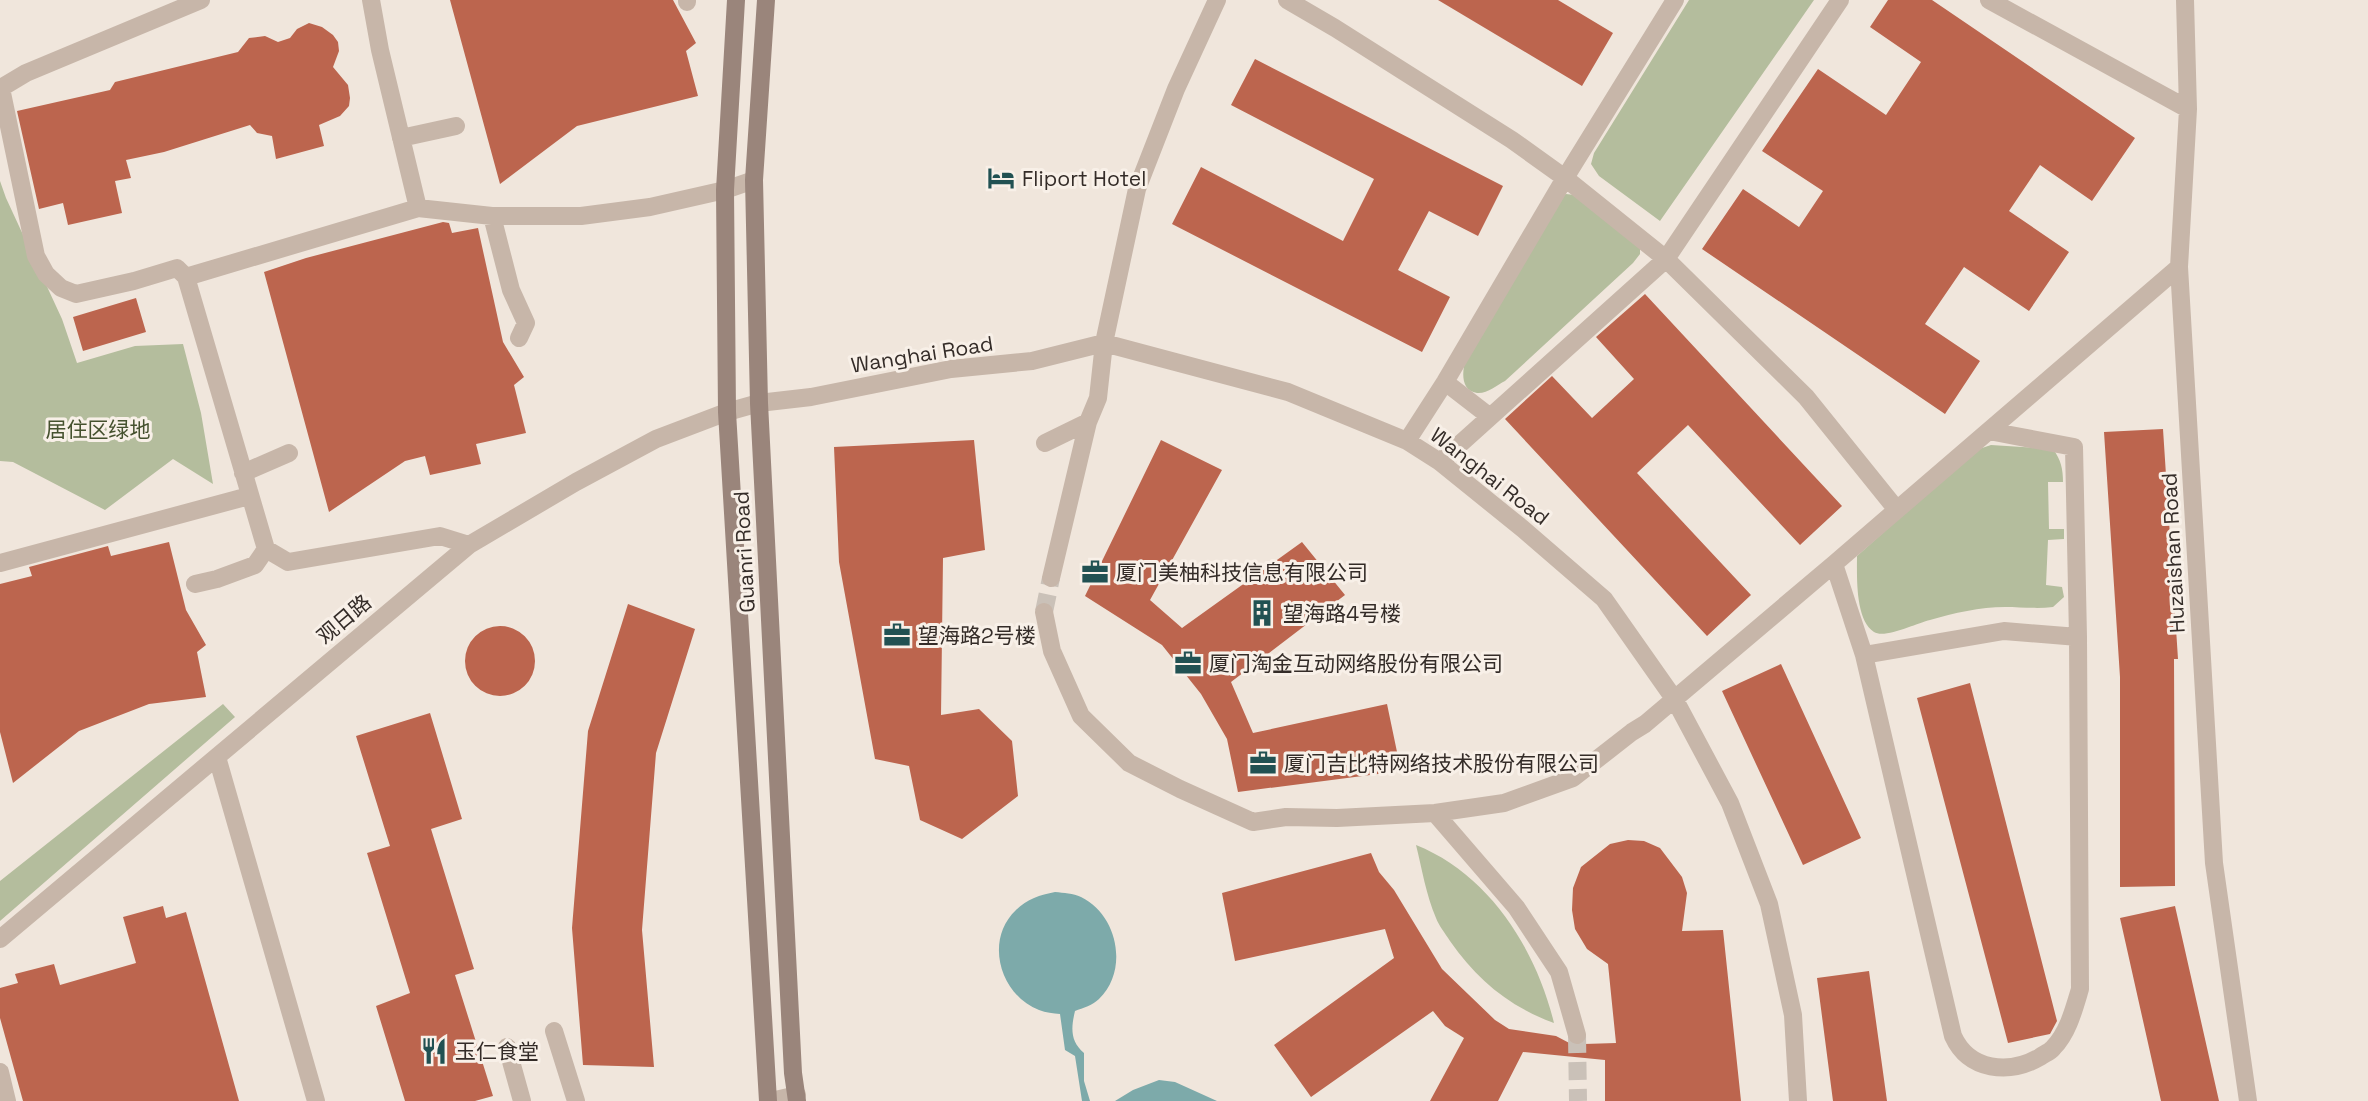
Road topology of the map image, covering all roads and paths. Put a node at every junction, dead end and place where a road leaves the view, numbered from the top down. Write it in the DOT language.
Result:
graph roads {
  1 [pos="201,0"];
  2 [pos="371,0"];
  3 [pos="736,0"];
  4 [pos="766,0"];
  5 [pos="1217,0"];
  6 [pos="1287,0"];
  7 [pos="1675,0"];
  8 [pos="1840,0"];
  9 [pos="1989,0"];
  10 [pos="2185,0"];
  11 [pos="2188,109"];
  12 [pos="456,126"];
  13 [pos="401,138"];
  14 [pos="1565,178"];
  15 [pos="754,180"];
  16 [pos="726,190"];
  17 [pos="418,208"];
  18 [pos="492,216"];
  19 [pos="1666,259"];
  20 [pos="2179,267"];
  21 [pos="186,277"];
  22 [pos="519,338"];
  23 [pos="1104,343"];
  24 [pos="1445,382"];
  25 [pos="759,402"];
  26 [pos="727,412"];
  27 [pos="1489,416"];
  28 [pos="1088,422"];
  29 [pos="1989,431"];
  30 [pos="1407,441"];
  31 [pos="1045,443"];
  32 [pos="289,453"];
  33 [pos="1440,462"];
  34 [pos="243,473"];
  35 [pos="249,496"];
  36 [pos="1897,510"];
  37 [pos="469,545"];
  38 [pos="266,549"];
  39 [pos="0,563"];
  40 [pos="1835,564"];
  41 [pos="1051,578"];
  42 [pos="195,584"];
  43 [pos="1044,612"];
  44 [pos="2078,637"];
  45 [pos="1864,655"];
  46 [pos="1675,700"];
  47 [pos="217,757"];
  48 [pos="1435,813"];
  49 [pos="0,939"];
  50 [pos="554,1031"];
  51 [pos="1577,1035"];
  52 [pos="507,1047"];
  53 [pos="0,1072"];
  54 [pos="797,1098"];
  55 [pos="8,1101"];
  56 [pos="316,1101"];
  57 [pos="522,1101"];
  58 [pos="576,1101"];
  59 [pos="770,1101"];
  60 [pos="1798,1101"];
  61 [pos="2248,1101"];
  1 -- 21 [label="street"];
  2 -- 13 [label="street"];
  3 -- 16 [label="street, Guanri Road"];
  4 -- 15 [label="street, Guanri Road"];
  5 -- 23 [label="street"];
  6 -- 14 [label="street"];
  7 -- 14 [label="street"];
  8 -- 19 [label="street"];
  9 -- 11 [label="street"];
  10 -- 11 [label="street, Huzaishan Road"];
  11 -- 20 [label="street, Huzaishan Road"];
  12 -- 13 [label="street"];
  13 -- 17 [label="street"];
  14 -- 19 [label="street"];
  14 -- 24 [label="street"];
  15 -- 16 [label="street"];
  15 -- 25 [label="street, Guanri Road"];
  16 -- 18 [label="street"];
  16 -- 26 [label="street, Guanri Road"];
  17 -- 18 [label="street"];
  17 -- 21 [label="street"];
  18 -- 22 [label="street"];
  19 -- 27 [label="street"];
  19 -- 36 [label="street"];
  20 -- 29 [label="street"];
  20 -- 61 [label="street, Huzaishan Road"];
  21 -- 34 [label="street"];
  23 -- 25 [label="street, Wanghai Road"];
  23 -- 28 [label="street"];
  23 -- 30 [label="street, Wanghai Road"];
  24 -- 27 [label="street"];
  24 -- 30 [label="street"];
  25 -- 26 [label="street, 观日路"];
  25 -- 54 [label="street, Guanri Road"];
  26 -- 37 [label="street, 观日路"];
  26 -- 59 [label="street, Guanri Road"];
  27 -- 33 [label="street"];
  28 -- 31 [label="street"];
  28 -- 41 [label="street"];
  29 -- 36 [label="street"];
  29 -- 44 [label="street"];
  30 -- 33 [label="street, Wanghai Road"];
  32 -- 34 [label="street"];
  33 -- 46 [label="street, Wanghai Road"];
  34 -- 35 [label="street"];
  35 -- 38 [label="street"];
  35 -- 39 [label="street"];
  36 -- 40 [label="street"];
  37 -- 38 [label="street"];
  37 -- 47 [label="street, 观日路"];
  38 -- 42 [label="street"];
  40 -- 45 [label="street"];
  40 -- 46 [label="street"];
  43 -- 48 [label="street"];
  44 -- 45 [label="street"];
  44 -- 45 [label="street"];
  46 -- 48 [label="street"];
  46 -- 60 [label="street, Wanghai Road"];
  47 -- 49 [label="street, 观日路"];
  47 -- 56 [label="street"];
  48 -- 51 [label="street"];
  50 -- 58 [label="street"];
  52 -- 57 [label="street"];
  53 -- 55 [label="street"];
  54 -- 59 [label="street"];
}
